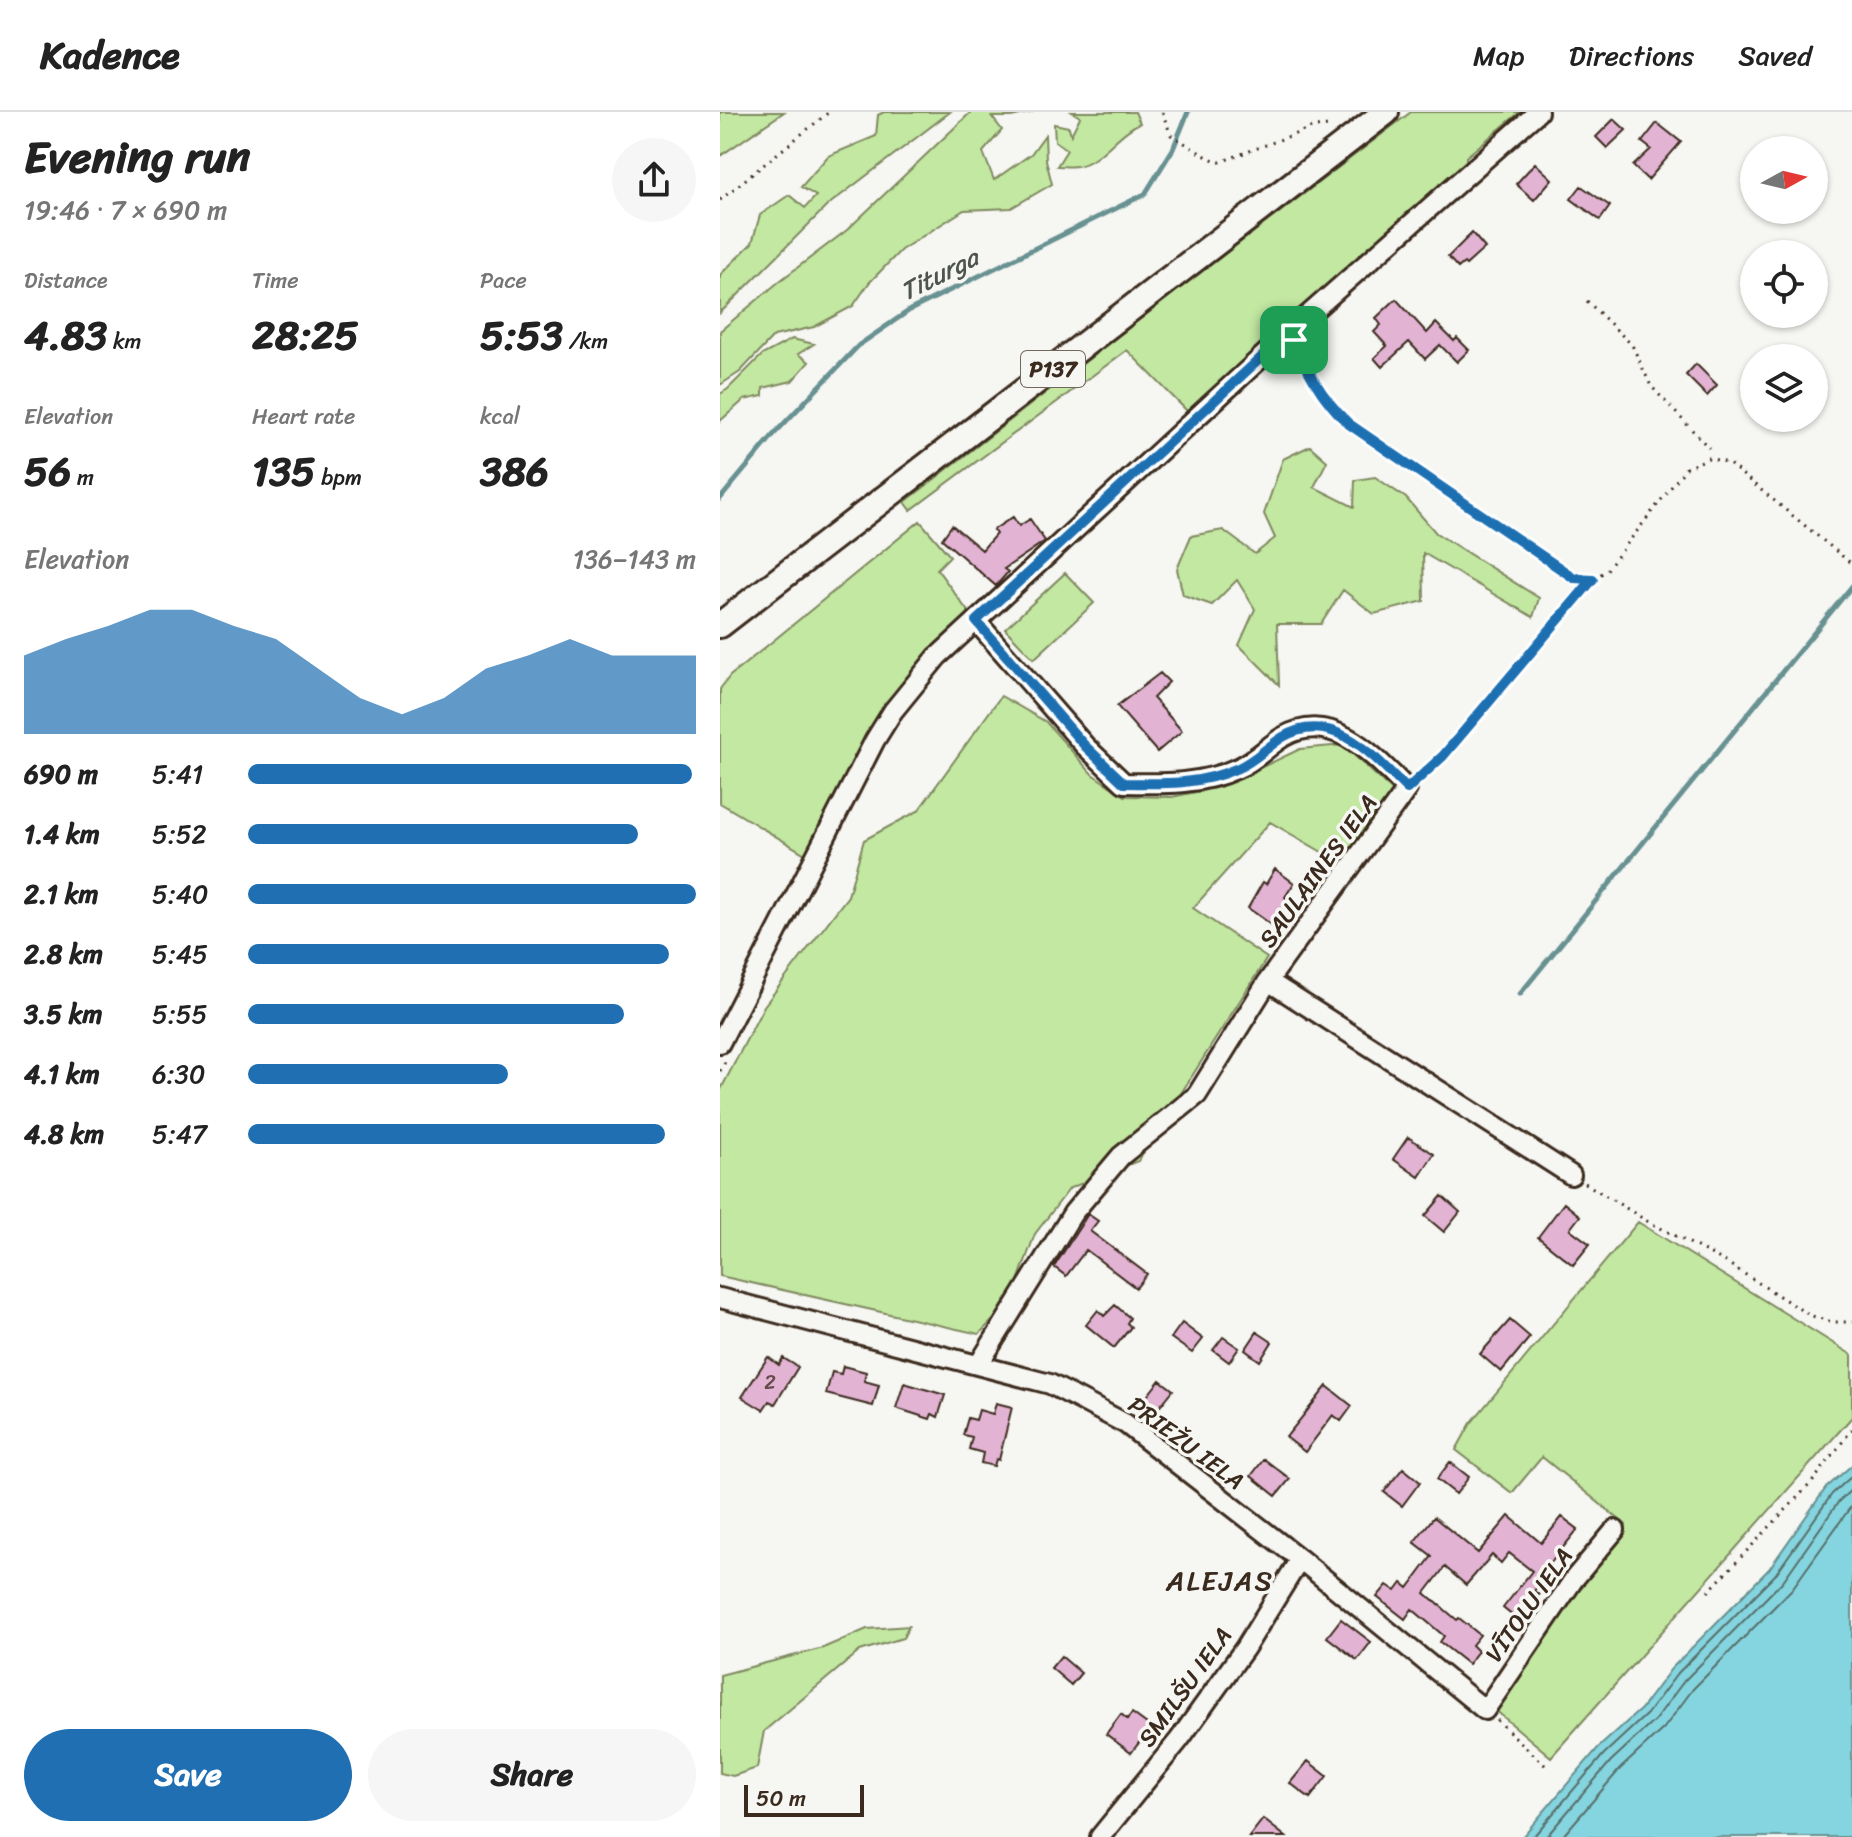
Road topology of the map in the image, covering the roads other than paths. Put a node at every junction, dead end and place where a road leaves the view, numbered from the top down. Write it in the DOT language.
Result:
graph roads {
  1 [pos="1386,112"];
  2 [pos="1538,112"];
  3 [pos="976,621"];
  4 [pos="720,625"];
  5 [pos="1268,981"];
  6 [pos="724,1050"];
  7 [pos="1571,1175"];
  8 [pos="720,1298"];
  9 [pos="979,1364"];
  10 [pos="1615,1530"];
  11 [pos="1300,1559"];
  12 [pos="1485,1710"];
  13 [pos="1100,1837"];
  1 -- 4 [label="main road, P137"];
  2 -- 3 [label="street"];
  3 -- 5 [label="street, SAULAINES IELA"];
  3 -- 6 [label="street"];
  5 -- 7 [label="street"];
  5 -- 9 [label="street, SAULAINES IELA"];
  8 -- 9 [label="street, PRIEŽU IELA"];
  9 -- 11 [label="street, PRIEŽU IELA"];
  10 -- 12 [label="street, VĪTOLU IELA"];
  11 -- 12 [label="street, PRIEŽU IELA"];
  11 -- 13 [label="street, SMILŠU IELA"];
}
